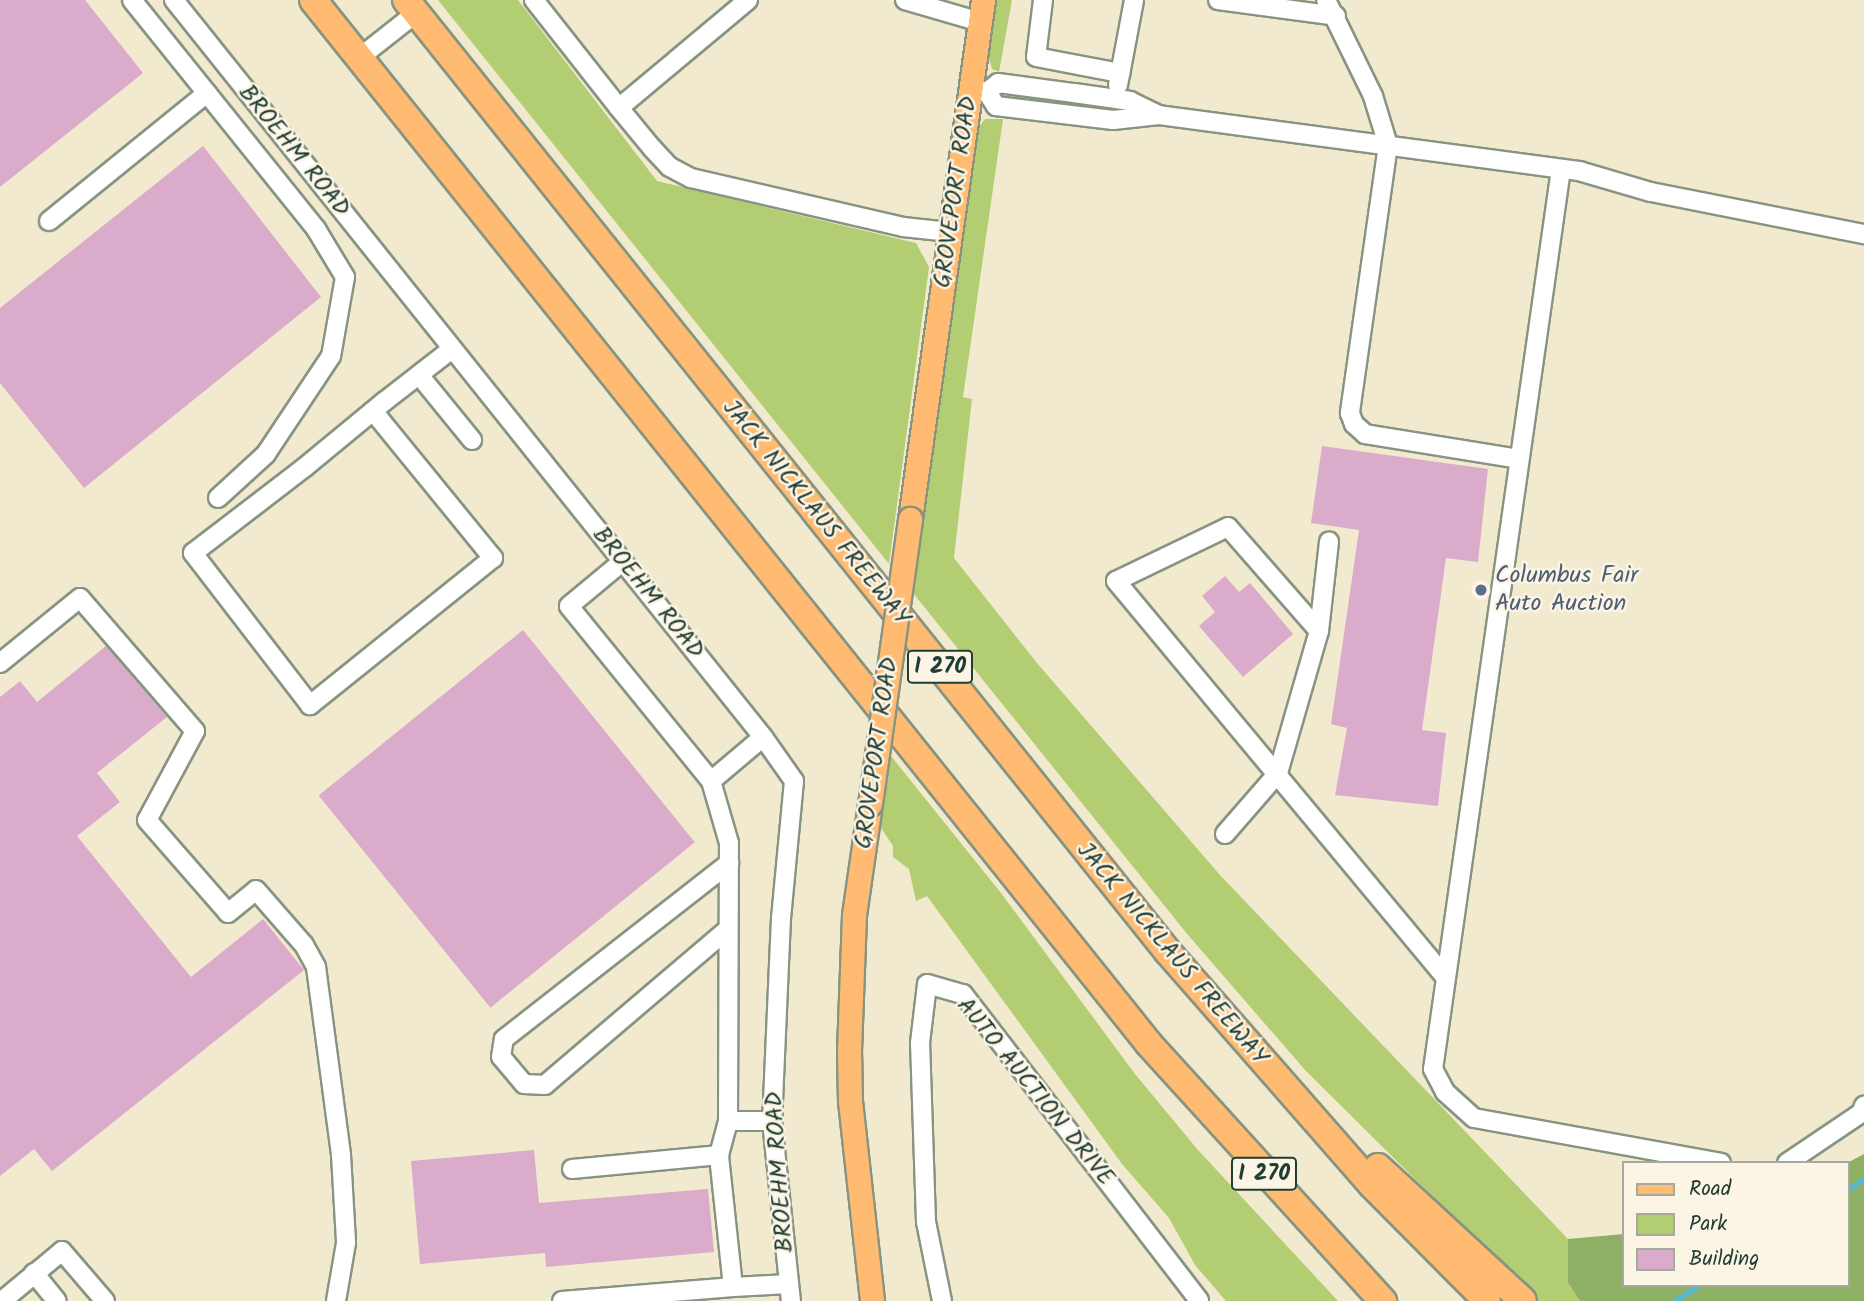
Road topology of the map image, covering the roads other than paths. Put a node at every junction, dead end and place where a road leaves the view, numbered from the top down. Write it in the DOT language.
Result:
graph roads {
  1 [pos="132,0"];
  2 [pos="173,0"];
  3 [pos="313,0"];
  4 [pos="534,0"];
  5 [pos="748,0"];
  6 [pos="905,0"];
  7 [pos="1043,0"];
  8 [pos="1134,0"];
  9 [pos="1218,0"];
  10 [pos="1326,0"];
  11 [pos="411,6"];
  12 [pos="981,11"];
  13 [pos="1336,16"];
  14 [pos="359,58"];
  15 [pos="1120,73"];
  16 [pos="979,90"];
  17 [pos="207,93"];
  18 [pos="1074,93"];
  19 [pos="1116,99"];
  20 [pos="619,108"];
  21 [pos="1072,115"];
  22 [pos="1159,115"];
  23 [pos="1388,145"];
  24 [pos="1561,169"];
  25 [pos="49,222"];
  26 [pos="950,232"];
  27 [pos="1864,234"];
  28 [pos="452,349"];
  29 [pos="419,375"];
  30 [pos="373,411"];
  31 [pos="472,440"];
  32 [pos="1519,459"];
  33 [pos="218,498"];
  34 [pos="1329,542"];
  35 [pos="622,562"];
  36 [pos="1319,631"];
  37 [pos="0,663"];
  38 [pos="763,737"];
  39 [pos="1278,773"];
  40 [pos="711,781"];
  41 [pos="1225,834"];
  42 [pos="729,863"];
  43 [pos="728,929"];
  44 [pos="1446,978"];
  45 [pos="1246,1046"];
  46 [pos="1864,1106"];
  47 [pos="728,1121"];
  48 [pos="772,1121"];
  49 [pos="719,1155"];
  50 [pos="1710,1161"];
  51 [pos="1790,1161"];
  52 [pos="572,1169"];
  53 [pos="34,1273"];
  54 [pos="733,1287"];
  55 [pos="790,1292"];
  56 [pos="4,1298"];
  57 [pos="57,1301"];
  58 [pos="105,1301"];
  59 [pos="336,1301"];
  60 [pos="562,1301"];
  61 [pos="872,1301"];
  62 [pos="942,1301"];
  63 [pos="1199,1301"];
  64 [pos="1383,1301"];
  65 [pos="1487,1301"];
  66 [pos="1523,1301"];
  1 -- 17 [label="street"];
  2 -- 28 [label="street, BROEHM ROAD"];
  3 -- 14 [label="highway, I 270"];
  4 -- 20 [label="street"];
  5 -- 20 [label="street"];
  6 -- 12 [label="street"];
  7 -- 15 [label="street"];
  8 -- 15 [label="street"];
  9 -- 13 [label="street"];
  10 -- 13 [label="street"];
  11 -- 14 [label="street"];
  11 -- 45 [label="highway, JACK NICKLAUS FREEWAY / I 270"];
  12 -- 16 [label="main road, GROVEPORT ROAD"];
  13 -- 23 [label="street"];
  14 -- 64 [label="highway, I 270"];
  15 -- 19 [label="street"];
  16 -- 18 [label="street"];
  16 -- 21 [label="street"];
  16 -- 26 [label="main road, GROVEPORT ROAD"];
  17 -- 25 [label="street"];
  17 -- 33 [label="street"];
  18 -- 19 [label="street"];
  18 -- 21 [label="street"];
  19 -- 22 [label="street"];
  20 -- 26 [label="street"];
  21 -- 22 [label="street"];
  22 -- 23 [label="street"];
  23 -- 24 [label="street"];
  23 -- 32 [label="street"];
  24 -- 27 [label="street"];
  24 -- 32 [label="street"];
  26 -- 61 [label="main road, GROVEPORT ROAD, bridge"];
  28 -- 29 [label="street"];
  28 -- 35 [label="street, BROEHM ROAD"];
  29 -- 30 [label="street"];
  29 -- 31 [label="street"];
  30 -- 30 [label="street"];
  32 -- 44 [label="street"];
  34 -- 36 [label="street"];
  35 -- 38 [label="street, BROEHM ROAD"];
  35 -- 40 [label="street"];
  36 -- 39 [label="street"];
  36 -- 39 [label="street"];
  37 -- 59 [label="street"];
  38 -- 40 [label="street"];
  38 -- 48 [label="street, BROEHM ROAD"];
  39 -- 41 [label="street"];
  39 -- 44 [label="street"];
  40 -- 42 [label="street"];
  42 -- 43 [label="street"];
  42 -- 43 [label="street"];
  43 -- 47 [label="street"];
  44 -- 50 [label="street"];
  45 -- 65 [label="highway, JACK NICKLAUS FREEWAY / I 270"];
  45 -- 66 [label="highway"];
  46 -- 51 [label="street"];
  47 -- 48 [label="street"];
  47 -- 49 [label="street"];
  48 -- 55 [label="street, BROEHM ROAD"];
  49 -- 52 [label="street"];
  49 -- 54 [label="street"];
  53 -- 56 [label="street"];
  53 -- 57 [label="street"];
  53 -- 58 [label="street"];
  54 -- 55 [label="street"];
  54 -- 60 [label="street"];
  62 -- 63 [label="street, AUTO AUCTION DRIVE"];
}
